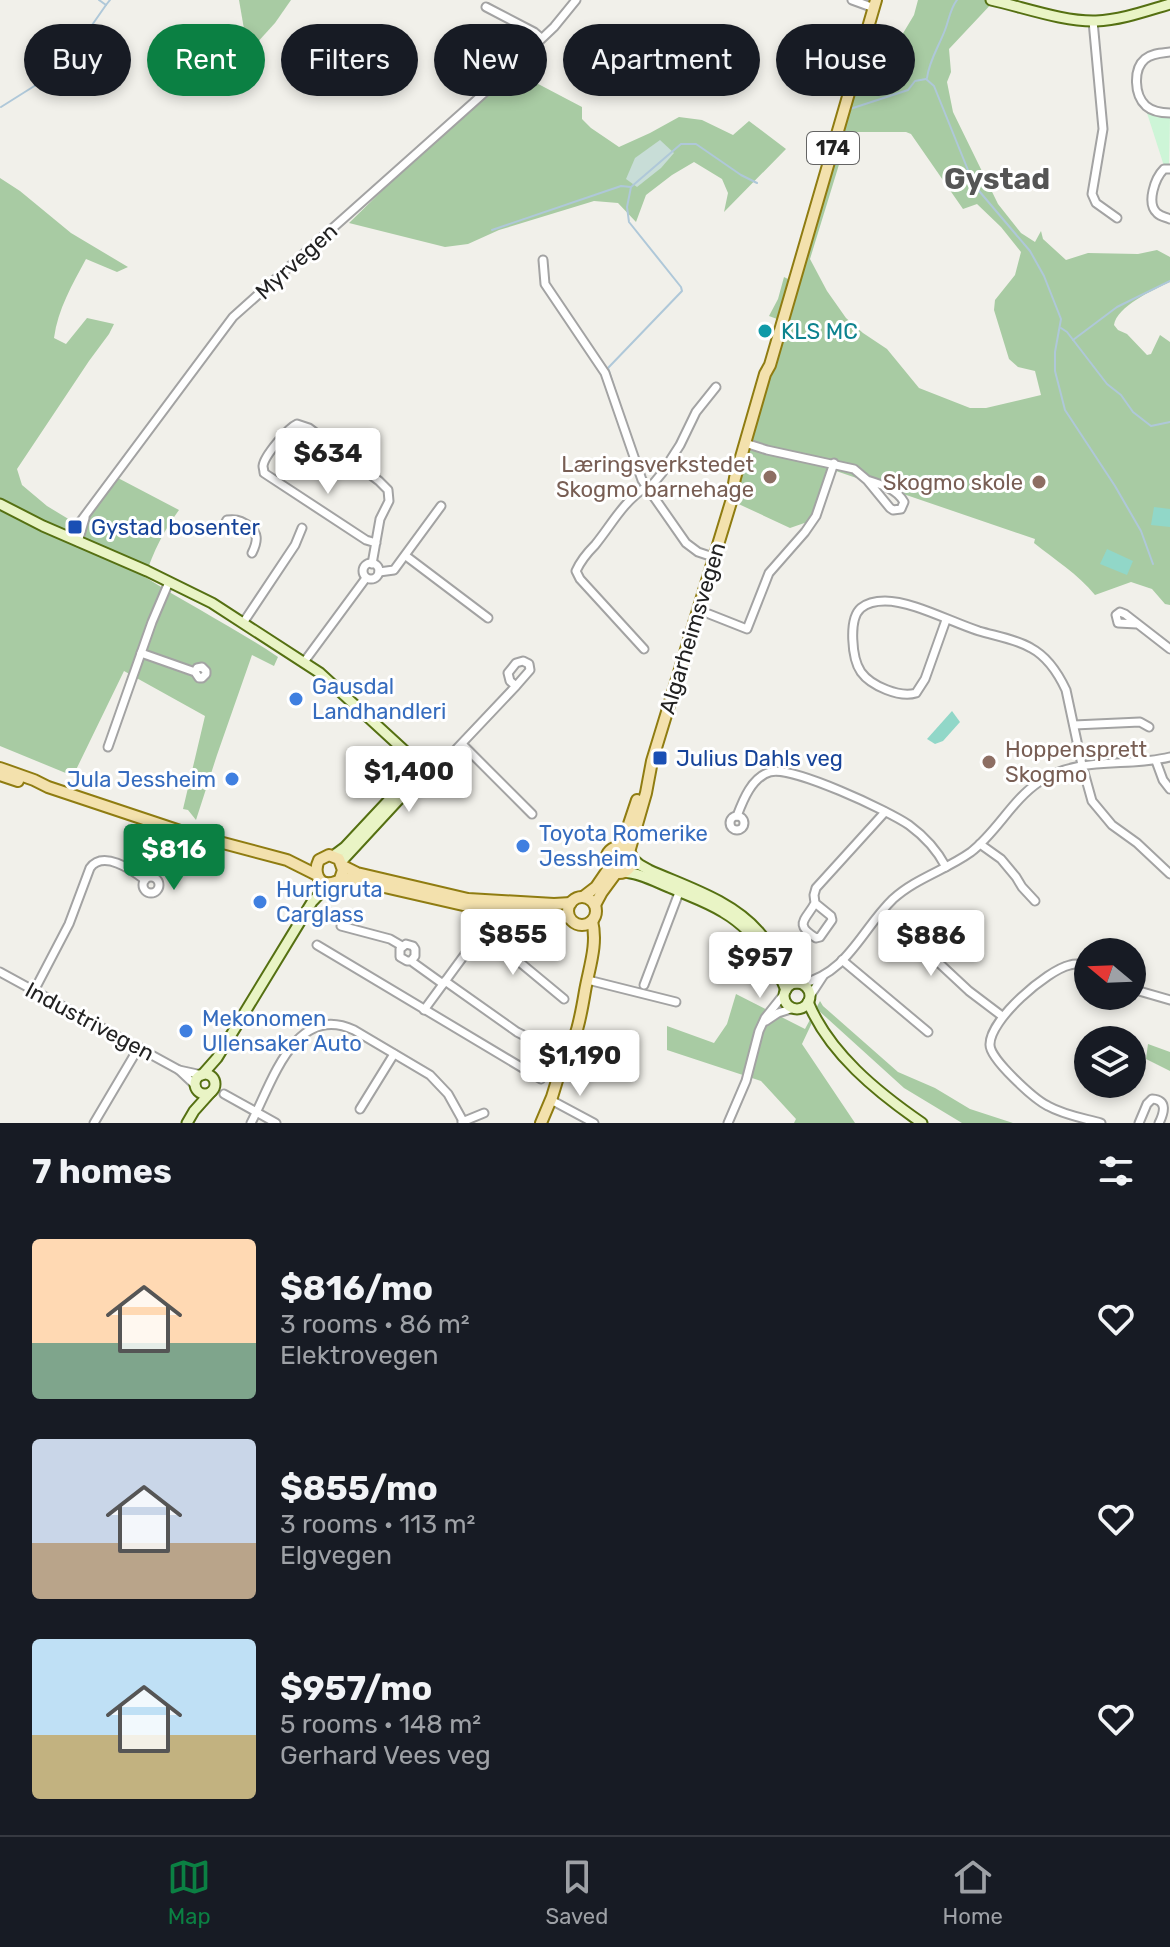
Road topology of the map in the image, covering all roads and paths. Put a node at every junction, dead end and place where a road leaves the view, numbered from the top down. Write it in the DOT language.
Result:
graph roads {
  1 [pos="576,0"];
  2 [pos="852,0"];
  3 [pos="991,0"];
  4 [pos="876,3"];
  5 [pos="1170,4"];
  6 [pos="486,7"];
  7 [pos="519,24"];
  8 [pos="1093,24"];
  9 [pos="547,33"];
  10 [pos="1170,52"];
  11 [pos="480,96"];
  12 [pos="1170,113"];
  13 [pos="1170,169"];
  14 [pos="1117,218"];
  15 [pos="1170,219"];
  16 [pos="543,260"];
  17 [pos="716,387"];
  18 [pos="748,444"];
  19 [pos="834,463"];
  20 [pos="867,480"];
  21 [pos="647,488"];
  22 [pos="0,504"];
  23 [pos="441,506"];
  24 [pos="302,528"];
  25 [pos="221,531"];
  26 [pos="73,540"];
  27 [pos="376,543"];
  28 [pos="252,553"];
  29 [pos="406,556"];
  30 [pos="713,557"];
  31 [pos="372,564"];
  32 [pos="379,572"];
  33 [pos="366,578"];
  34 [pos="169,582"];
  35 [pos="709,614"];
  36 [pos="488,618"];
  37 [pos="946,620"];
  38 [pos="243,623"];
  39 [pos="1137,624"];
  40 [pos="644,649"];
  41 [pos="1170,649"];
  42 [pos="141,653"];
  43 [pos="304,662"];
  44 [pos="195,672"];
  45 [pos="516,686"];
  46 [pos="1074,725"];
  47 [pos="1149,727"];
  48 [pos="462,744"];
  49 [pos="108,747"];
  50 [pos="1170,757"];
  51 [pos="1156,761"];
  52 [pos="1082,765"];
  53 [pos="431,766"];
  54 [pos="0,768"];
  55 [pos="419,770"];
  56 [pos="0,775"];
  57 [pos="48,787"];
  58 [pos="1170,789"];
  59 [pos="885,812"];
  60 [pos="532,814"];
  61 [pos="737,816"];
  62 [pos="980,844"];
  63 [pos="627,852"];
  64 [pos="287,860"];
  65 [pos="319,860"];
  66 [pos="339,861"];
  67 [pos="946,867"];
  68 [pos="616,871"];
  69 [pos="1170,874"];
  70 [pos="318,877"];
  71 [pos="145,880"];
  72 [pos="335,881"];
  73 [pos="681,888"];
  74 [pos="583,897"];
  75 [pos="1035,901"];
  76 [pos="312,902"];
  77 [pos="571,903"];
  78 [pos="815,903"];
  79 [pos="595,905"];
  80 [pos="488,908"];
  81 [pos="880,915"];
  82 [pos="574,921"];
  83 [pos="592,921"];
  84 [pos="341,926"];
  85 [pos="482,931"];
  86 [pos="317,945"];
  87 [pos="592,950"];
  88 [pos="842,960"];
  89 [pos="1074,964"];
  90 [pos="0,972"];
  91 [pos="823,976"];
  92 [pos="588,980"];
  93 [pos="444,982"];
  94 [pos="799,983"];
  95 [pos="644,985"];
  96 [pos="34,991"];
  97 [pos="786,991"];
  98 [pos="1146,993"];
  99 [pos="564,999"];
  100 [pos="809,999"];
  101 [pos="1170,1000"];
  102 [pos="676,1002"];
  103 [pos="796,1008"];
  104 [pos="424,1010"];
  105 [pos="1002,1016"];
  106 [pos="764,1022"];
  107 [pos="819,1026"];
  108 [pos="928,1032"];
  109 [pos="139,1047"];
  110 [pos="551,1049"];
  111 [pos="394,1054"];
  112 [pos="217,1058"];
  113 [pos="179,1070"];
  114 [pos="202,1075"];
  115 [pos="541,1079"];
  116 [pos="214,1080"];
  117 [pos="196,1087"];
  118 [pos="211,1092"];
  119 [pos="224,1094"];
  120 [pos="551,1100"];
  121 [pos="360,1109"];
  122 [pos="194,1111"];
  123 [pos="256,1112"];
  124 [pos="484,1113"];
  125 [pos="462,1122"];
  126 [pos="94,1123"];
  127 [pos="187,1123"];
  128 [pos="251,1123"];
  129 [pos="276,1123"];
  130 [pos="541,1123"];
  131 [pos="594,1123"];
  132 [pos="728,1123"];
  133 [pos="922,1123"];
  134 [pos="1101,1123"];
  135 [pos="1139,1123"];
  136 [pos="1159,1123"];
  1 -- 9 [label="street, Myrvegen"];
  2 -- 4 [label="street"];
  3 -- 8 [label="street"];
  4 -- 18 [label="main road, Algarheimsvegen / 174"];
  5 -- 8 [label="street"];
  6 -- 7 [label="street"];
  8 -- 14 [label="street"];
  10 -- 12 [label="street"];
  11 -- 26 [label="street, Myrvegen"];
  13 -- 15 [label="street"];
  16 -- 21 [label="street"];
  17 -- 21 [label="street"];
  18 -- 19 [label="street"];
  18 -- 30 [label="main road, Algarheimsvegen / 174"];
  19 -- 20 [label="street"];
  19 -- 35 [label="street"];
  20 -- 20 [label="street"];
  21 -- 30 [label="street"];
  21 -- 40 [label="street"];
  22 -- 26 [label="street"];
  23 -- 29 [label="street"];
  24 -- 38 [label="street"];
  25 -- 28 [label="street"];
  26 -- 34 [label="street"];
  27 -- 27 [label="street"];
  27 -- 31 [label="street"];
  29 -- 32 [label="street"];
  29 -- 36 [label="street"];
  30 -- 63 [label="main road, Algarheimsvegen / 174"];
  31 -- 32 [label="street"];
  31 -- 33 [label="street"];
  32 -- 33 [label="street"];
  33 -- 43 [label="street"];
  34 -- 38 [label="street"];
  34 -- 42 [label="street"];
  37 -- 37 [label="street"];
  37 -- 46 [label="street"];
  38 -- 43 [label="street"];
  39 -- 41 [label="street"];
  42 -- 44 [label="street"];
  42 -- 49 [label="street"];
  43 -- 55 [label="street"];
  45 -- 48 [label="street"];
  46 -- 47 [label="street"];
  46 -- 52 [label="street"];
  48 -- 53 [label="street"];
  48 -- 60 [label="street"];
  50 -- 51 [label="street"];
  51 -- 52 [label="street"];
  51 -- 58 [label="street"];
  52 -- 62 [label="street"];
  52 -- 69 [label="street"];
  53 -- 55 [label="street"];
  54 -- 57 [label="main road"];
  55 -- 66 [label="street"];
  56 -- 57 [label="main road"];
  57 -- 64 [label="main road"];
  59 -- 61 [label="street"];
  59 -- 67 [label="street"];
  59 -- 78 [label="street"];
  62 -- 67 [label="street"];
  62 -- 75 [label="street"];
  63 -- 68 [label="main road, 174"];
  63 -- 68 [label="main road, 174"];
  63 -- 73 [label="street"];
  64 -- 65 [label="main road"];
  64 -- 70 [label="main road"];
  65 -- 66 [label="main road"];
  65 -- 70 [label="main road"];
  66 -- 72 [label="main road"];
  66 -- 77 [label="main road, 174"];
  67 -- 81 [label="street"];
  68 -- 73 [label="street"];
  68 -- 74 [label="main road, 174"];
  68 -- 79 [label="main road, 174"];
  70 -- 72 [label="main road"];
  70 -- 76 [label="street"];
  71 -- 96 [label="street"];
  72 -- 76 [label="street"];
  72 -- 80 [label="main road"];
  73 -- 94 [label="street"];
  73 -- 95 [label="street"];
  73 -- 97 [label="street"];
  74 -- 77 [label="main road, 174"];
  74 -- 79 [label="main road"];
  76 -- 112 [label="street"];
  77 -- 82 [label="main road"];
  78 -- 78 [label="street"];
  79 -- 83 [label="main road, 174"];
  80 -- 82 [label="main road"];
  80 -- 85 [label="street"];
  81 -- 88 [label="street"];
  81 -- 105 [label="street"];
  82 -- 83 [label="main road"];
  82 -- 87 [label="main road"];
  83 -- 87 [label="main road"];
  84 -- 93 [label="street"];
  85 -- 93 [label="street"];
  85 -- 99 [label="street"];
  86 -- 104 [label="street"];
  87 -- 92 [label="main road"];
  88 -- 91 [label="street"];
  88 -- 108 [label="street"];
  89 -- 105 [label="street"];
  90 -- 96 [label="street, Industrivegen"];
  91 -- 94 [label="street"];
  91 -- 100 [label="street"];
  92 -- 102 [label="street"];
  92 -- 120 [label="main road"];
  93 -- 104 [label="street"];
  93 -- 110 [label="street"];
  94 -- 97 [label="street"];
  94 -- 100 [label="street"];
  96 -- 109 [label="street, Industrivegen"];
  97 -- 103 [label="street"];
  97 -- 106 [label="street"];
  98 -- 101 [label="street"];
  100 -- 103 [label="street"];
  100 -- 107 [label="street"];
  103 -- 106 [label="street"];
  103 -- 107 [label="street"];
  104 -- 115 [label="street"];
  105 -- 134 [label="street"];
  106 -- 132 [label="street"];
  107 -- 133 [label="street"];
  109 -- 113 [label="street, Industrivegen"];
  109 -- 126 [label="street"];
  111 -- 121 [label="street"];
  111 -- 123 [label="street"];
  111 -- 125 [label="street"];
  112 -- 114 [label="street"];
  112 -- 116 [label="street"];
  113 -- 114 [label="street, Industrivegen"];
  113 -- 117 [label="street, Industrivegen"];
  114 -- 116 [label="street"];
  114 -- 117 [label="street"];
  116 -- 118 [label="street"];
  117 -- 118 [label="street"];
  117 -- 122 [label="street"];
  118 -- 122 [label="street"];
  119 -- 123 [label="street"];
  120 -- 130 [label="main road"];
  120 -- 131 [label="street"];
  122 -- 127 [label="street"];
  123 -- 128 [label="street"];
  123 -- 129 [label="street"];
  124 -- 125 [label="street"];
  135 -- 136 [label="street"];
}
